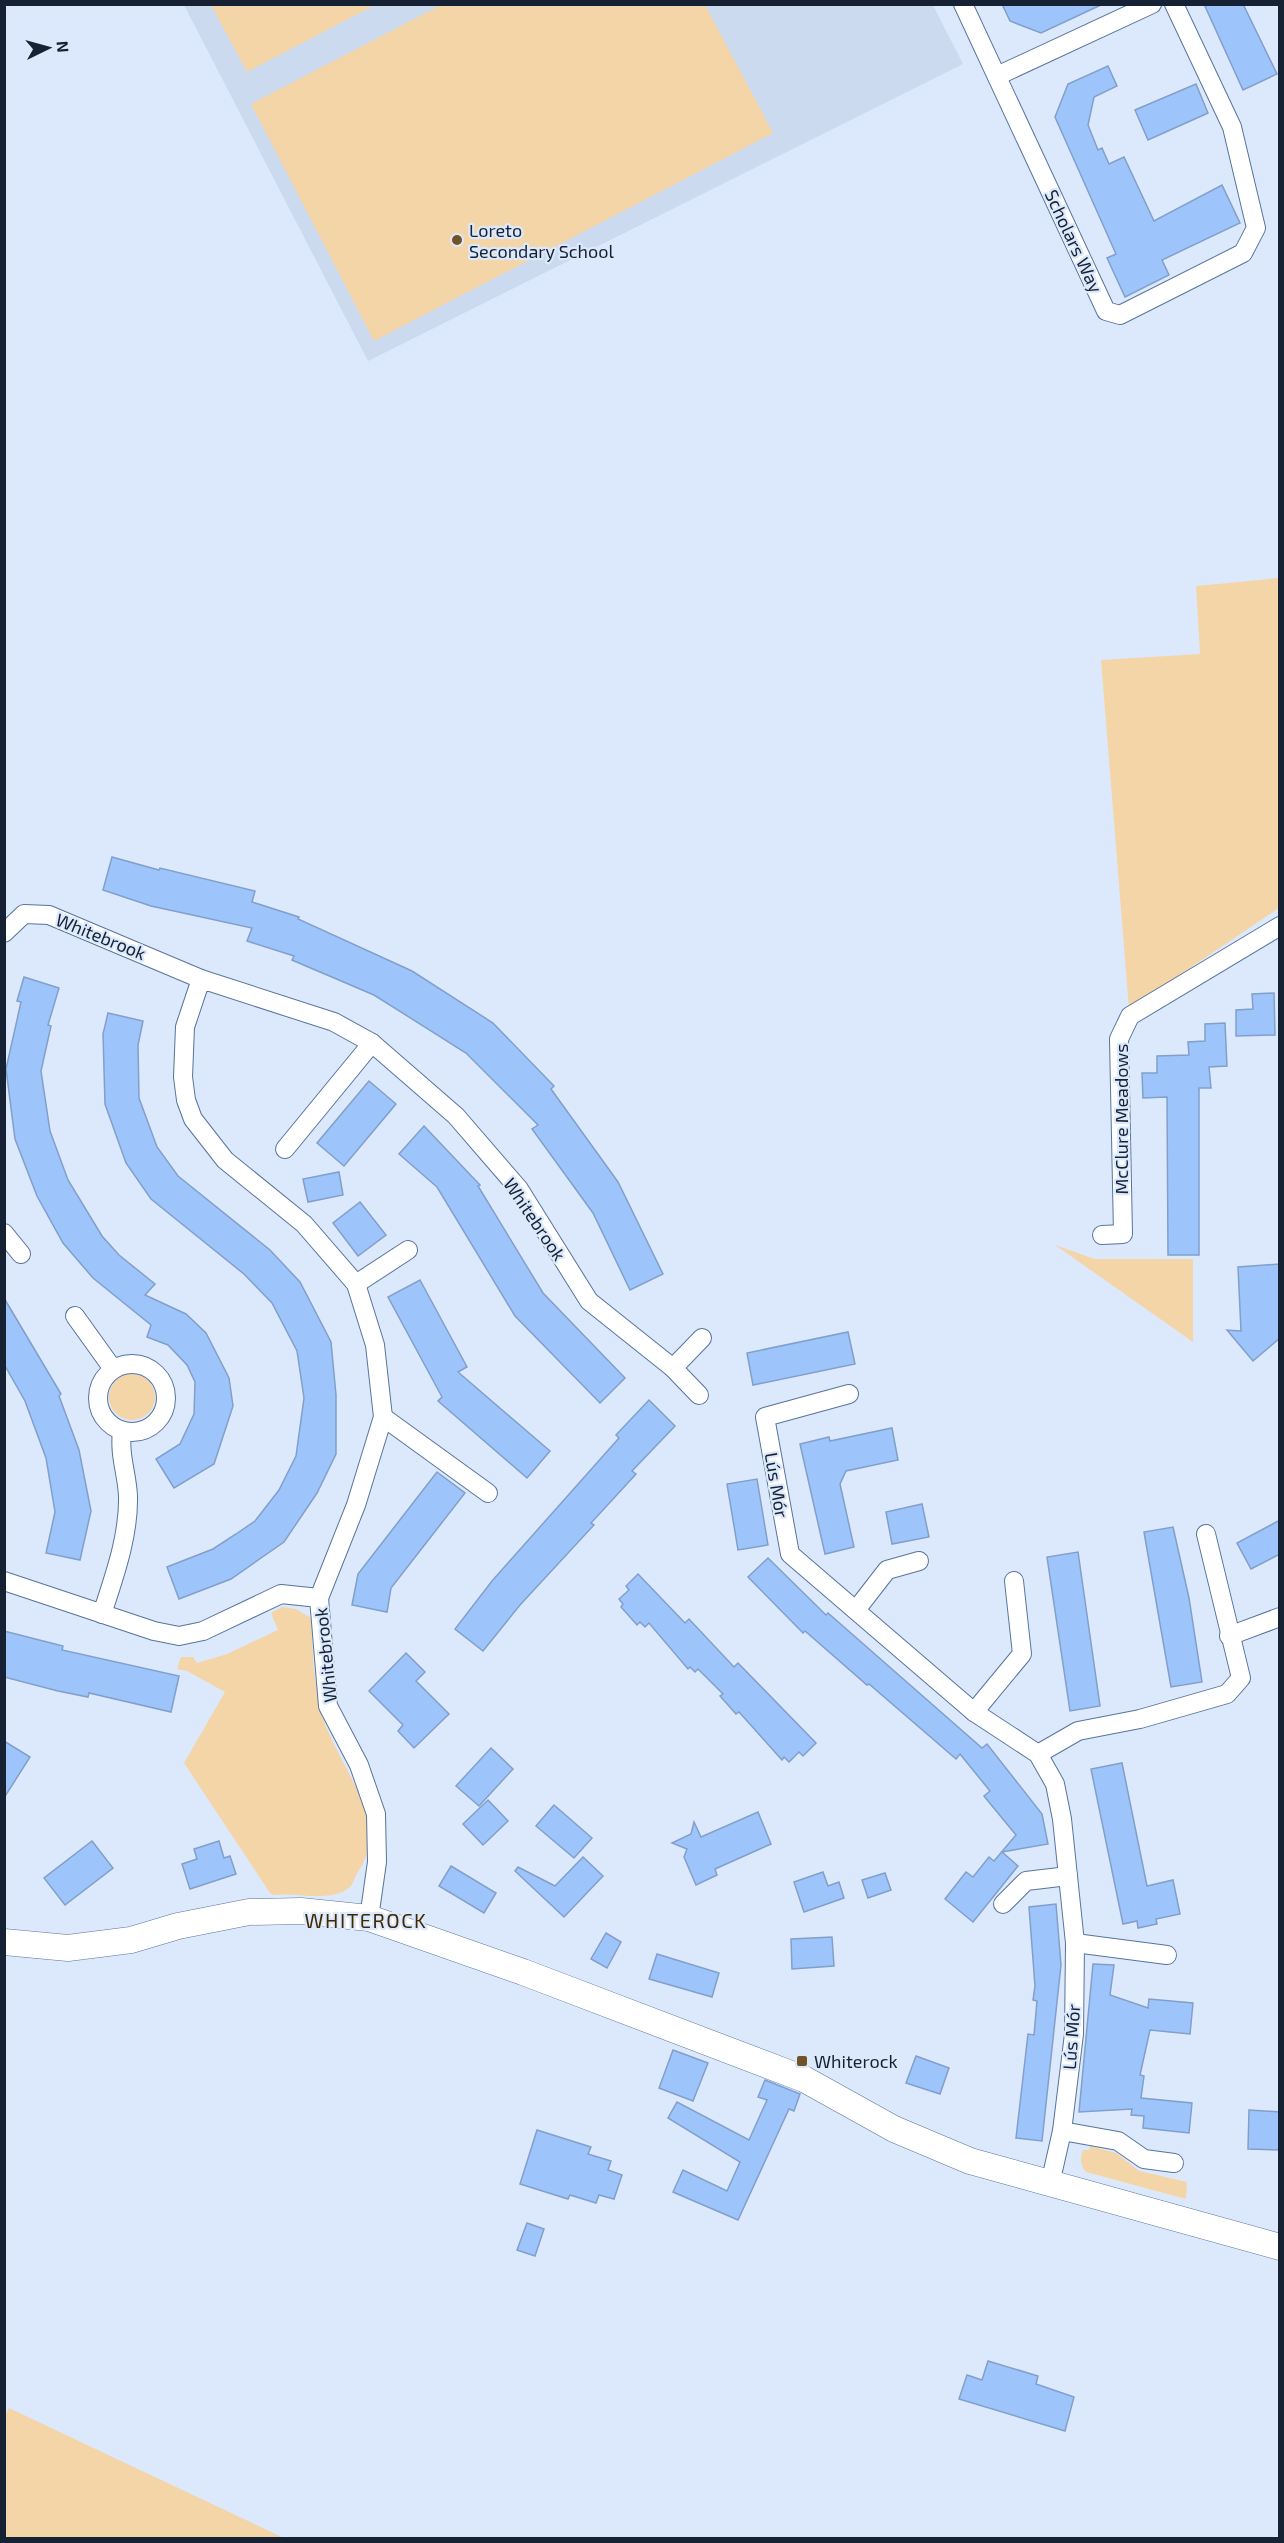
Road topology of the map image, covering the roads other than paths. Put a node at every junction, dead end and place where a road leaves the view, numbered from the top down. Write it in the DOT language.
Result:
graph roads {
  1 [pos="963,4"];
  2 [pos="1152,4"];
  3 [pos="1174,4"];
  4 [pos="997,76"];
  5 [pos="1280,926"];
  6 [pos="4,933"];
  7 [pos="201,979"];
  8 [pos="372,1043"];
  9 [pos="285,1149"];
  10 [pos="4,1233"];
  11 [pos="1102,1235"];
  12 [pos="408,1250"];
  13 [pos="21,1254"];
  14 [pos="356,1284"];
  15 [pos="75,1316"];
  16 [pos="702,1338"];
  17 [pos="673,1368"];
  18 [pos="113,1369"];
  19 [pos="699,1395"];
  20 [pos="849,1395"];
  21 [pos="383,1417"];
  22 [pos="122,1431"];
  23 [pos="488,1493"];
  24 [pos="1206,1534"];
  25 [pos="919,1561"];
  26 [pos="4,1581"];
  27 [pos="1014,1581"];
  28 [pos="319,1598"];
  29 [pos="856,1610"];
  30 [pos="102,1614"];
  31 [pos="1280,1617"];
  32 [pos="1229,1636"];
  33 [pos="974,1712"];
  34 [pos="1038,1754"];
  35 [pos="1068,1876"];
  36 [pos="1003,1904"];
  37 [pos="369,1918"];
  38 [pos="4,1942"];
  39 [pos="1075,1943"];
  40 [pos="1167,1955"];
  41 [pos="1062,2131"];
  42 [pos="1174,2163"];
  43 [pos="1050,2184"];
  44 [pos="1280,2247"];
  1 -- 4 [label="street, Scholars Way"];
  2 -- 4 [label="street"];
  3 -- 4 [label="street, Scholars Way"];
  5 -- 11 [label="street, McClure Meadows"];
  6 -- 7 [label="street, Whitebrook"];
  7 -- 8 [label="street, Whitebrook"];
  7 -- 14 [label="street, Whitebrook"];
  8 -- 9 [label="street"];
  8 -- 17 [label="street, Whitebrook"];
  10 -- 13 [label="street"];
  12 -- 14 [label="street"];
  14 -- 21 [label="street, Whitebrook"];
  15 -- 18 [label="street"];
  16 -- 17 [label="street"];
  17 -- 19 [label="street, Whitebrook"];
  18 -- 22 [label="street"];
  18 -- 22 [label="street"];
  20 -- 29 [label="street, Lús Mór"];
  21 -- 23 [label="street"];
  21 -- 28 [label="street, Whitebrook"];
  22 -- 30 [label="street"];
  24 -- 32 [label="street"];
  25 -- 29 [label="street"];
  26 -- 30 [label="street, Whitebrook"];
  27 -- 33 [label="street"];
  28 -- 30 [label="street, Whitebrook"];
  28 -- 37 [label="street, Whitebrook"];
  29 -- 33 [label="street, Lús Mór"];
  31 -- 32 [label="street"];
  32 -- 34 [label="street"];
  33 -- 34 [label="street, Lús Mór"];
  34 -- 35 [label="street, Lús Mór"];
  35 -- 36 [label="street"];
  35 -- 39 [label="street, Lús Mór"];
  37 -- 38 [label="street"];
  37 -- 43 [label="street"];
  39 -- 40 [label="street"];
  39 -- 41 [label="street, Lús Mór"];
  41 -- 42 [label="street"];
  41 -- 43 [label="street, Lús Mór"];
  43 -- 44 [label="street"];
}
